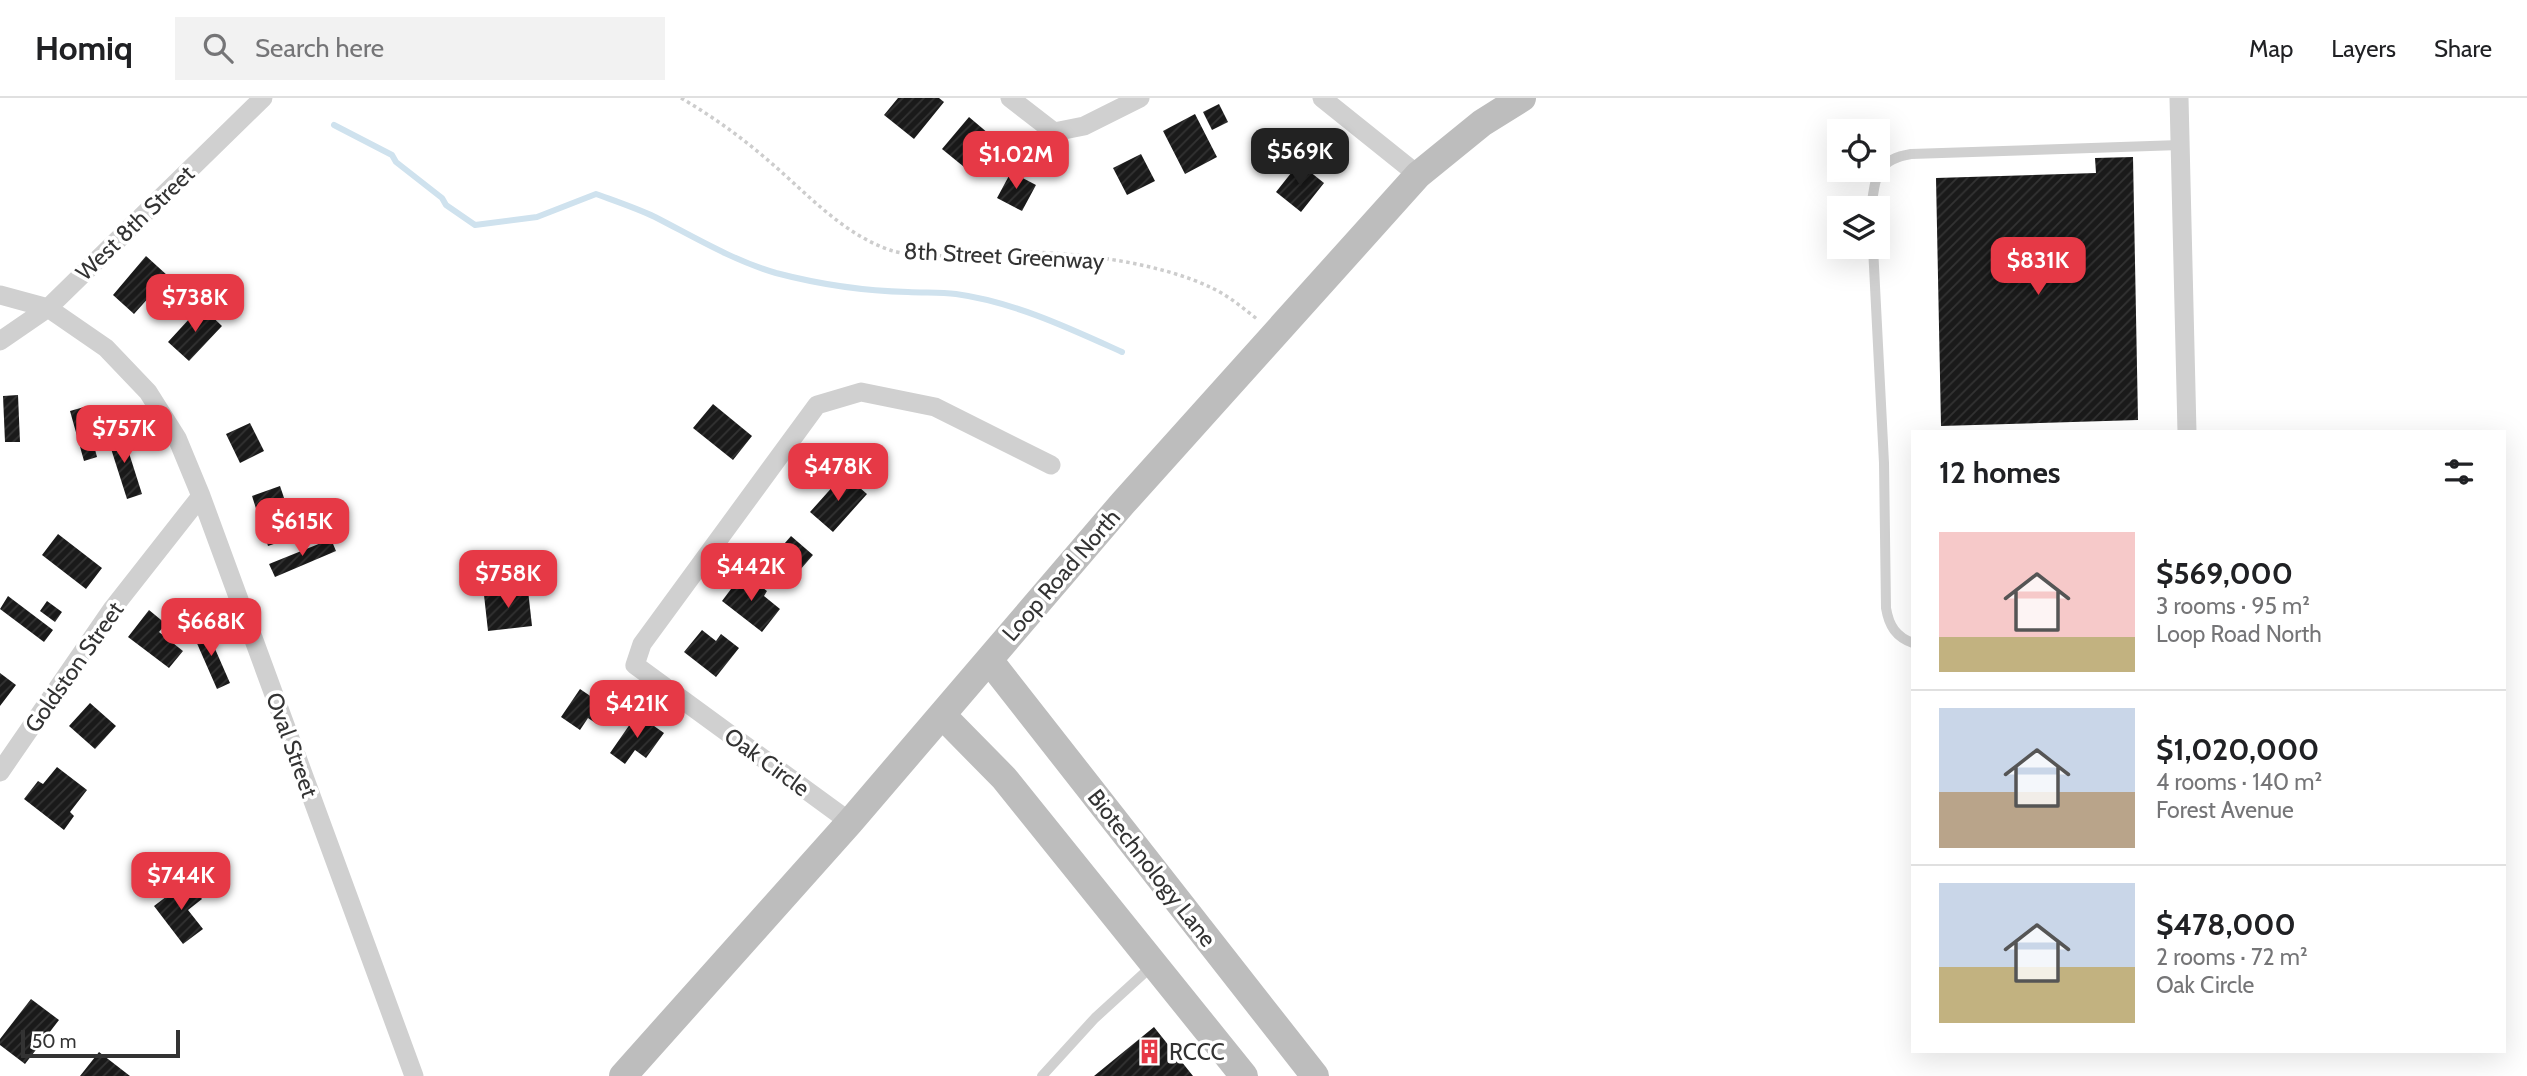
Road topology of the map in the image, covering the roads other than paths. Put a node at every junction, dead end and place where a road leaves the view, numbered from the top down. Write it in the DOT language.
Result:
graph roads {
  1 [pos="263,98"];
  2 [pos="1010,98"];
  3 [pos="1140,98"];
  4 [pos="1322,98"];
  5 [pos="1522,98"];
  6 [pos="2179,98"];
  7 [pos="2180,145"];
  8 [pos="1418,175"];
  9 [pos="1874,196"];
  10 [pos="1874,259"];
  11 [pos="0,295"];
  12 [pos="48,308"];
  13 [pos="0,341"];
  14 [pos="2187,430"];
  15 [pos="1051,465"];
  16 [pos="201,496"];
  17 [pos="1911,642"];
  18 [pos="989,660"];
  19 [pos="942,715"];
  20 [pos="0,772"];
  21 [pos="850,822"];
  22 [pos="1155,963"];
  23 [pos="414,1076"];
  24 [pos="623,1076"];
  25 [pos="1041,1076"];
  26 [pos="1244,1076"];
  27 [pos="1315,1076"];
  1 -- 12 [label="street, West 8th Street"];
  2 -- 3 [label="street"];
  4 -- 8 [label="street"];
  5 -- 8 [label="main road, Loop Road North"];
  6 -- 7 [label="street"];
  7 -- 9 [label="lane"];
  7 -- 14 [label="street"];
  8 -- 18 [label="main road, Loop Road North"];
  10 -- 17 [label="lane"];
  11 -- 12 [label="street, Oval Street"];
  12 -- 13 [label="street, West 8th Street"];
  12 -- 16 [label="street, Oval Street"];
  15 -- 21 [label="street, Oak Circle"];
  16 -- 20 [label="street, Goldston Street"];
  16 -- 23 [label="street, Oval Street"];
  18 -- 19 [label="main road, Loop Road North"];
  18 -- 27 [label="main road, Biotechnology Lane"];
  19 -- 21 [label="main road, Loop Road North"];
  19 -- 22 [label="main road"];
  21 -- 24 [label="main road, Loop Road North"];
  22 -- 25 [label="lane"];
  22 -- 26 [label="main road"];
}
